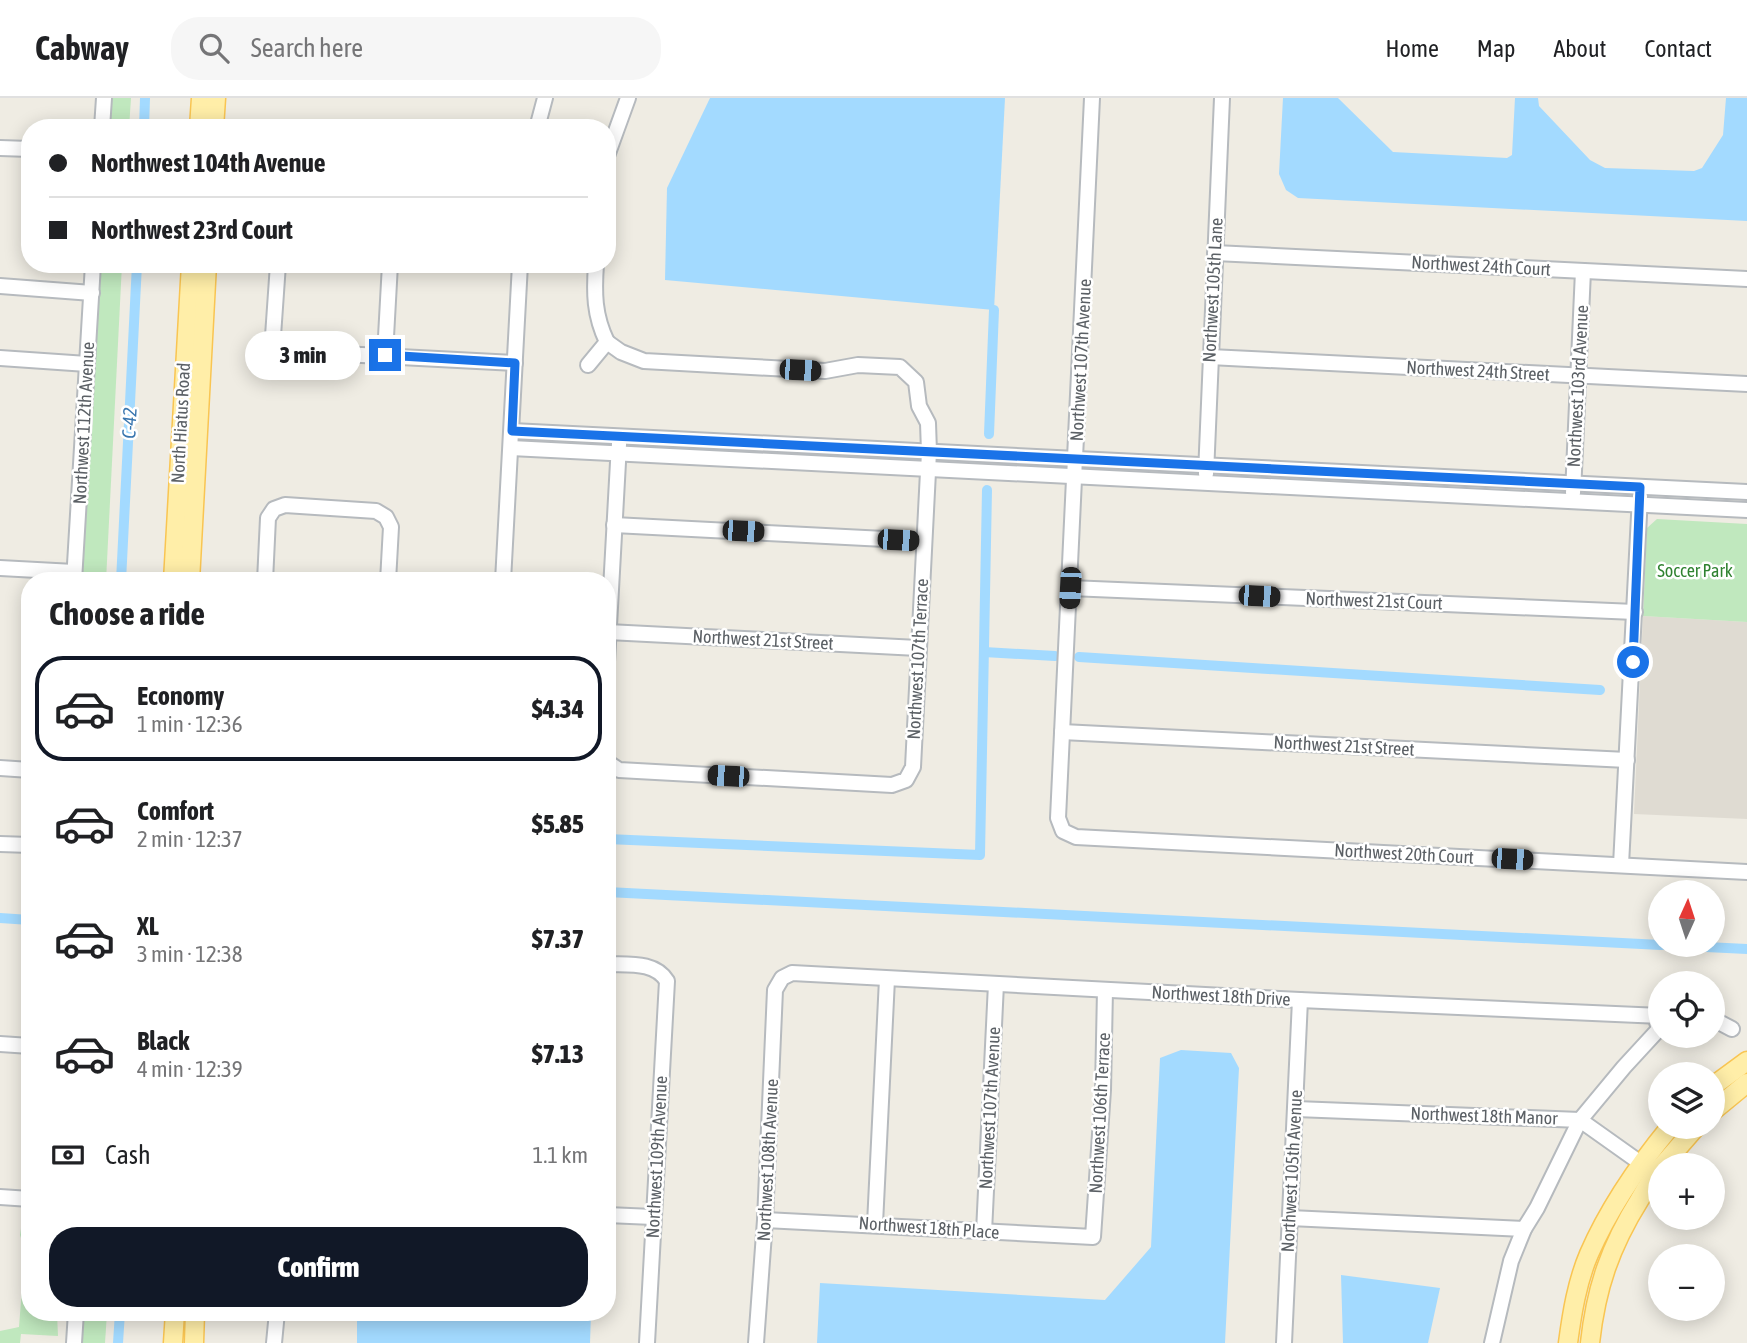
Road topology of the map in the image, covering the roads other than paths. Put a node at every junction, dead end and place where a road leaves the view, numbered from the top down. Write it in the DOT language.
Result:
graph roads {
  1 [pos="104,98"];
  2 [pos="201,98"];
  3 [pos="216,98"];
  4 [pos="545,98"];
  5 [pos="628,98"];
  6 [pos="1092,98"];
  7 [pos="1222,98"];
  8 [pos="103,119"];
  9 [pos="200,119"];
  10 [pos="215,119"];
  11 [pos="539,119"];
  12 [pos="616,131"];
  13 [pos="0,148"];
  14 [pos="21,149"];
  15 [pos="1215,253"];
  16 [pos="1583,271"];
  17 [pos="93,273"];
  18 [pos="191,273"];
  19 [pos="205,273"];
  20 [pos="278,273"];
  21 [pos="390,273"];
  22 [pos="520,273"];
  23 [pos="595,273"];
  24 [pos="1747,279"];
  25 [pos="0,286"];
  26 [pos="92,293"];
  27 [pos="607,342"];
  28 [pos="385,355"];
  29 [pos="1210,357"];
  30 [pos="0,358"];
  31 [pos="515,363"];
  32 [pos="87,364"];
  33 [pos="588,365"];
  34 [pos="1579,376"];
  35 [pos="1747,384"];
  36 [pos="512,431"];
  37 [pos="619,436"];
  38 [pos="188,446"];
  39 [pos="511,448"];
  40 [pos="929,452"];
  41 [pos="618,453"];
  42 [pos="1076,459"];
  43 [pos="1206,466"];
  44 [pos="929,468"];
  45 [pos="1075,476"];
  46 [pos="1205,482"];
  47 [pos="1573,484"];
  48 [pos="1640,487"];
  49 [pos="1747,492"];
  50 [pos="1572,501"];
  51 [pos="1639,505"];
  52 [pos="1747,510"];
  53 [pos="614,525"];
  54 [pos="924,541"];
  55 [pos="0,568"];
  56 [pos="33,572"];
  57 [pos="74,572"];
  58 [pos="174,572"];
  59 [pos="190,572"];
  60 [pos="265,572"];
  61 [pos="388,572"];
  62 [pos="504,572"];
  63 [pos="611,572"];
  64 [pos="1070,588"];
  65 [pos="1635,612"];
  66 [pos="616,632"];
  67 [pos="918,648"];
  68 [pos="1062,732"];
  69 [pos="1627,760"];
  70 [pos="0,768"];
  71 [pos="616,768"];
  72 [pos="21,769"];
  73 [pos="1063,831"];
  74 [pos="0,844"];
  75 [pos="21,845"];
  76 [pos="1622,865"];
  77 [pos="1747,872"];
  78 [pos="616,965"];
  79 [pos="782,978"];
  80 [pos="887,979"];
  81 [pos="996,984"];
  82 [pos="1105,990"];
  83 [pos="1300,1000"];
  84 [pos="1648,1016"];
  85 [pos="1725,1025"];
  86 [pos="1732,1029"];
  87 [pos="1648,1041"];
  88 [pos="0,1044"];
  89 [pos="21,1045"];
  90 [pos="1747,1062"];
  91 [pos="1725,1078"];
  92 [pos="1747,1083"];
  93 [pos="1725,1101"];
  94 [pos="1296,1109"];
  95 [pos="1580,1120"];
  96 [pos="1660,1139"];
  97 [pos="1686,1139"];
  98 [pos="1674,1153"];
  99 [pos="1640,1163"];
  100 [pos="1648,1165"];
  101 [pos="1648,1187"];
  102 [pos="0,1197"];
  103 [pos="21,1198"];
  104 [pos="616,1215"];
  105 [pos="653,1217"];
  106 [pos="1290,1218"];
  107 [pos="765,1220"];
  108 [pos="876,1224"];
  109 [pos="1524,1230"];
  110 [pos="984,1232"];
  111 [pos="1093,1237"];
  112 [pos="75,1321"];
  113 [pos="174,1321"];
  114 [pos="195,1321"];
  115 [pos="276,1321"];
  116 [pos="74,1343"];
  117 [pos="173,1343"];
  118 [pos="194,1343"];
  119 [pos="274,1343"];
  120 [pos="647,1343"];
  121 [pos="756,1343"];
  122 [pos="1284,1343"];
  123 [pos="1492,1343"];
  124 [pos="1567,1343"];
  125 [pos="1590,1343"];
  1 -- 8 [label="street"];
  2 -- 9 [label="main road"];
  3 -- 10 [label="main road"];
  4 -- 11 [label="street"];
  5 -- 12 [label="street"];
  6 -- 42 [label="street, Northwest 107th Avenue"];
  7 -- 15 [label="street, Northwest 105th Lane"];
  13 -- 14 [label="street"];
  15 -- 16 [label="street, Northwest 24th Court"];
  15 -- 29 [label="street, Northwest 105th Lane"];
  16 -- 24 [label="street, Northwest 24th Court"];
  16 -- 34 [label="street, Northwest 103rd Avenue"];
  17 -- 26 [label="street, Northwest 112th Avenue"];
  18 -- 38 [label="main road, North Hiatus Road"];
  19 -- 38 [label="main road, North Hiatus Road"];
  20 -- 28 [label="street"];
  21 -- 28 [label="street"];
  22 -- 31 [label="street"];
  23 -- 27 [label="street"];
  25 -- 26 [label="street"];
  26 -- 32 [label="street, Northwest 112th Avenue"];
  27 -- 33 [label="street"];
  27 -- 40 [label="street, Northwest 107th Terrace"];
  28 -- 31 [label="street"];
  29 -- 34 [label="street, Northwest 24th Street"];
  29 -- 43 [label="street, Northwest 105th Lane"];
  30 -- 32 [label="street"];
  31 -- 36 [label="street"];
  32 -- 57 [label="street, Northwest 112th Avenue"];
  34 -- 35 [label="street, Northwest 24th Street"];
  34 -- 47 [label="street, Northwest 103rd Avenue"];
  36 -- 37 [label="street"];
  36 -- 39 [label="street"];
  37 -- 40 [label="street"];
  37 -- 41 [label="street"];
  38 -- 58 [label="main road, North Hiatus Road"];
  38 -- 59 [label="main road, North Hiatus Road"];
  39 -- 41 [label="street"];
  39 -- 62 [label="street"];
  40 -- 42 [label="street"];
  40 -- 44 [label="street, Northwest 107th Terrace"];
  41 -- 44 [label="street"];
  41 -- 53 [label="street"];
  42 -- 43 [label="street"];
  42 -- 45 [label="street, Northwest 107th Avenue"];
  43 -- 46 [label="street, Northwest 105th Lane"];
  43 -- 47 [label="street"];
  44 -- 45 [label="street"];
  44 -- 54 [label="street, Northwest 107th Terrace"];
  45 -- 46 [label="street"];
  45 -- 64 [label="street, Northwest 107th Avenue"];
  46 -- 50 [label="street"];
  47 -- 48 [label="street"];
  47 -- 50 [label="street, Northwest 103rd Avenue"];
  48 -- 49 [label="street"];
  48 -- 51 [label="street"];
  50 -- 51 [label="street"];
  51 -- 52 [label="street"];
  51 -- 65 [label="street"];
  53 -- 54 [label="street"];
  53 -- 63 [label="street"];
  54 -- 67 [label="street, Northwest 107th Terrace"];
  55 -- 56 [label="street"];
  60 -- 61 [label="street"];
  64 -- 65 [label="street, Northwest 21st Court"];
  64 -- 68 [label="street, Northwest 107th Avenue"];
  65 -- 69 [label="street"];
  66 -- 67 [label="street, Northwest 21st Street"];
  67 -- 71 [label="street, Northwest 107th Terrace"];
  68 -- 69 [label="street, Northwest 21st Street"];
  68 -- 73 [label="street, Northwest 107th Avenue"];
  69 -- 76 [label="street"];
  70 -- 72 [label="street"];
  73 -- 76 [label="street, Northwest 20th Court"];
  74 -- 75 [label="street"];
  76 -- 77 [label="street, Northwest 20th Court"];
  78 -- 105 [label="street, Northwest 109th Avenue"];
  79 -- 80 [label="street, Northwest 18th Drive"];
  79 -- 107 [label="street, Northwest 108th Avenue"];
  80 -- 81 [label="street, Northwest 18th Drive"];
  80 -- 108 [label="street"];
  81 -- 82 [label="street, Northwest 18th Drive"];
  81 -- 110 [label="street, Northwest 107th Avenue"];
  82 -- 83 [label="street, Northwest 18th Drive"];
  82 -- 111 [label="street, Northwest 106th Terrace"];
  83 -- 84 [label="street, Northwest 18th Drive"];
  83 -- 94 [label="street, Northwest 105th Avenue"];
  85 -- 86 [label="street"];
  87 -- 95 [label="street"];
  88 -- 89 [label="street"];
  90 -- 91 [label="main road"];
  92 -- 93 [label="main road"];
  94 -- 95 [label="street, Northwest 18th Manor"];
  94 -- 106 [label="street, Northwest 105th Avenue"];
  95 -- 99 [label="street, Northwest 18th Manor"];
  95 -- 109 [label="street"];
  96 -- 99 [label="main road"];
  97 -- 98 [label="main road"];
  99 -- 100 [label="street, Northwest 18th Manor"];
  99 -- 124 [label="main road"];
  101 -- 125 [label="main road"];
  102 -- 103 [label="street"];
  104 -- 105 [label="street"];
  105 -- 120 [label="street, Northwest 109th Avenue"];
  106 -- 109 [label="street"];
  106 -- 122 [label="street, Northwest 105th Avenue"];
  107 -- 108 [label="street, Northwest 18th Place"];
  107 -- 121 [label="street, Northwest 108th Avenue"];
  108 -- 110 [label="street, Northwest 18th Place"];
  109 -- 123 [label="street"];
  110 -- 111 [label="street, Northwest 18th Place"];
  112 -- 116 [label="street"];
  113 -- 117 [label="main road"];
  114 -- 118 [label="main road"];
  115 -- 119 [label="street"];
}
